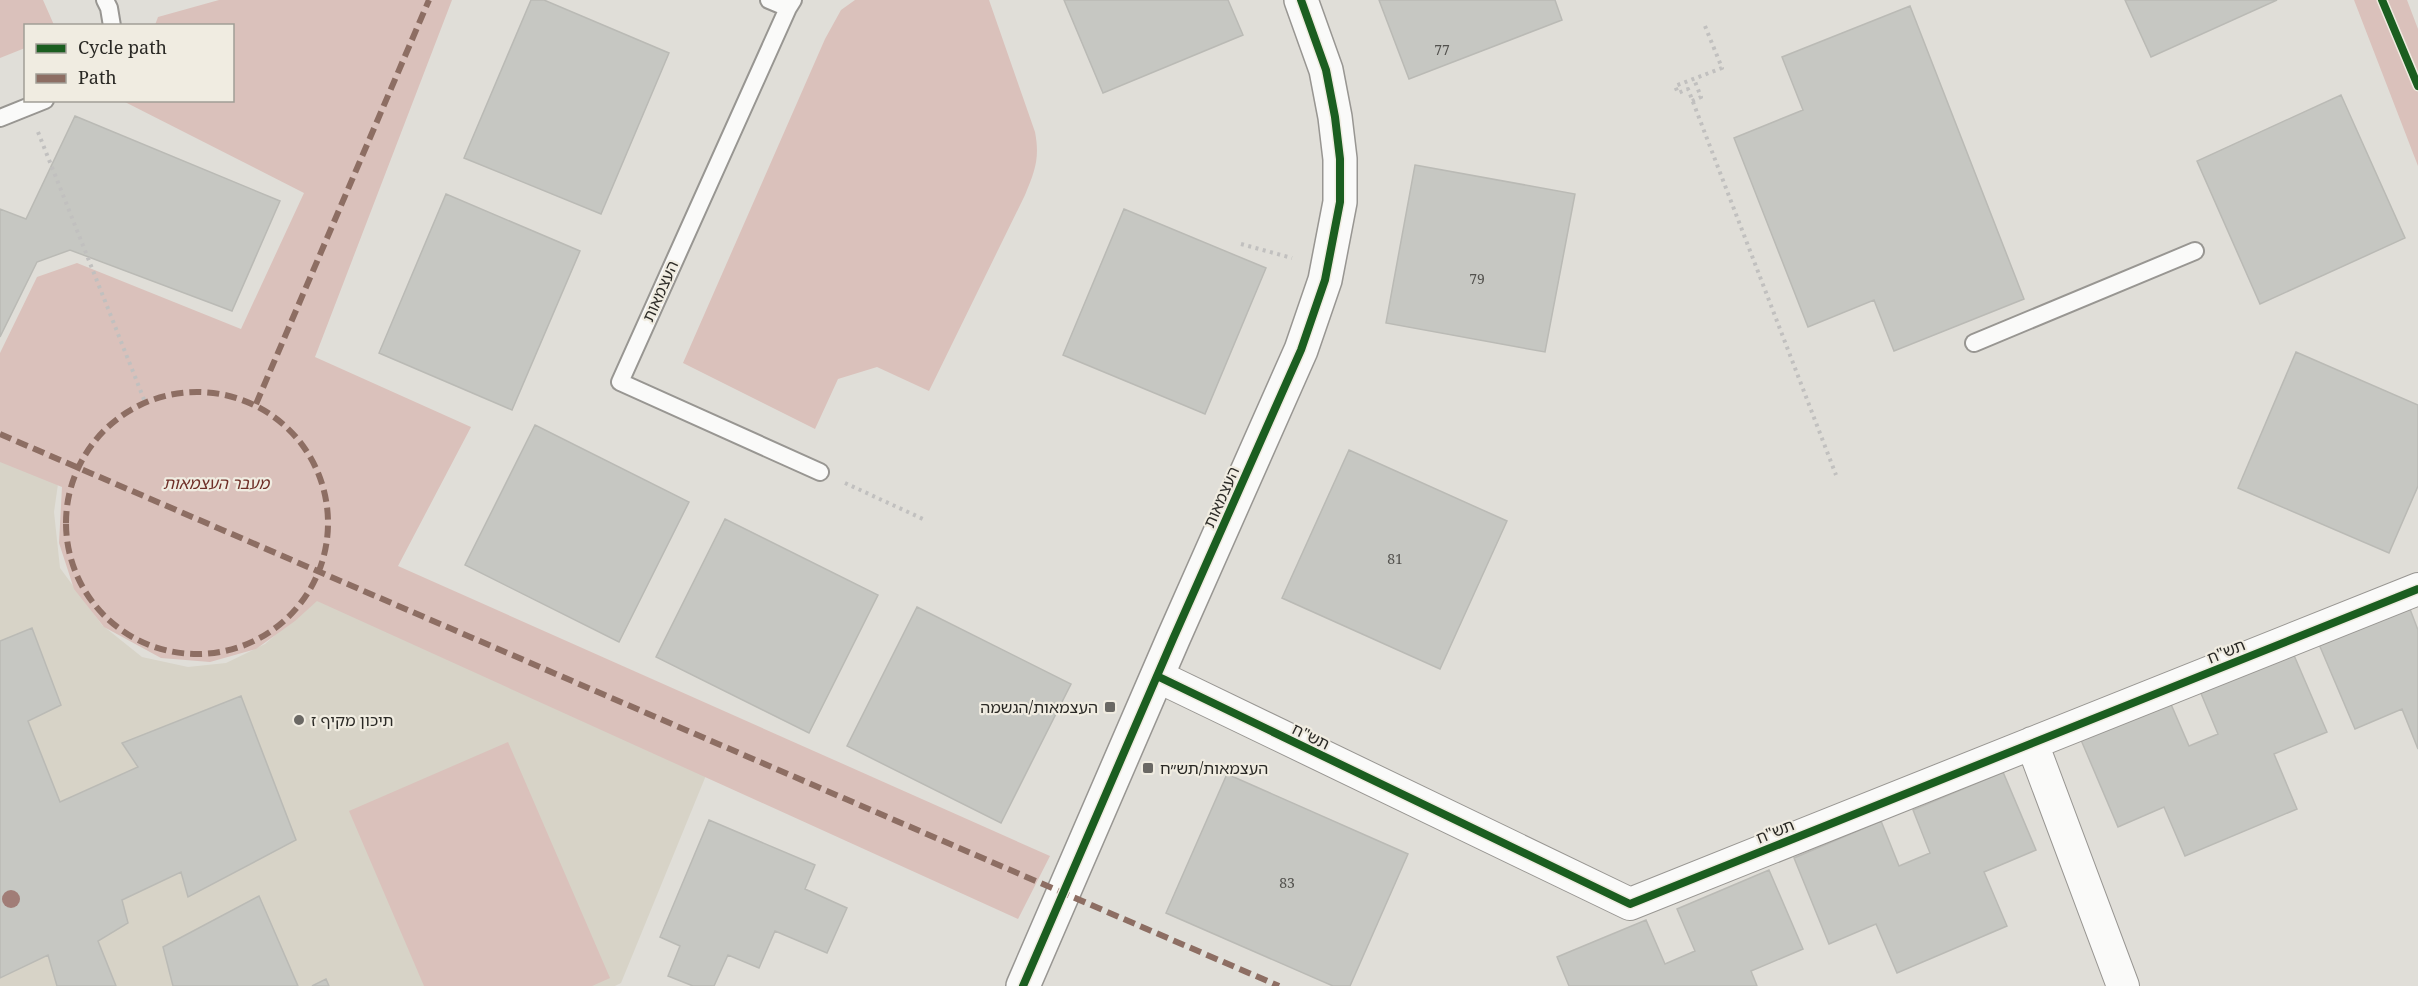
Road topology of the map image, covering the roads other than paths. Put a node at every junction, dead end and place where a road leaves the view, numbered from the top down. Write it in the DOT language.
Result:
graph roads {
  1 [pos="105,0"];
  2 [pos="769,0"];
  3 [pos="1301,0"];
  4 [pos="790,4"];
  5 [pos="112,24"];
  6 [pos="40,102"];
  7 [pos="0,118"];
  8 [pos="2195,251"];
  9 [pos="1974,343"];
  10 [pos="820,472"];
  11 [pos="2418,589"];
  12 [pos="1157,676"];
  13 [pos="2032,743"];
  14 [pos="1023,986"];
  15 [pos="2123,986"];
  1 -- 5 [label="lane"];
  2 -- 4 [label="lane"];
  3 -- 12 [label="street, העצמאות"];
  4 -- 10 [label="lane, העצמאות"];
  6 -- 7 [label="lane"];
  8 -- 9 [label="lane"];
  11 -- 13 [label="street, תש\"ח"];
  12 -- 13 [label="street, תש\"ח"];
  12 -- 14 [label="street, העצמאות"];
  13 -- 15 [label="street"];
}
